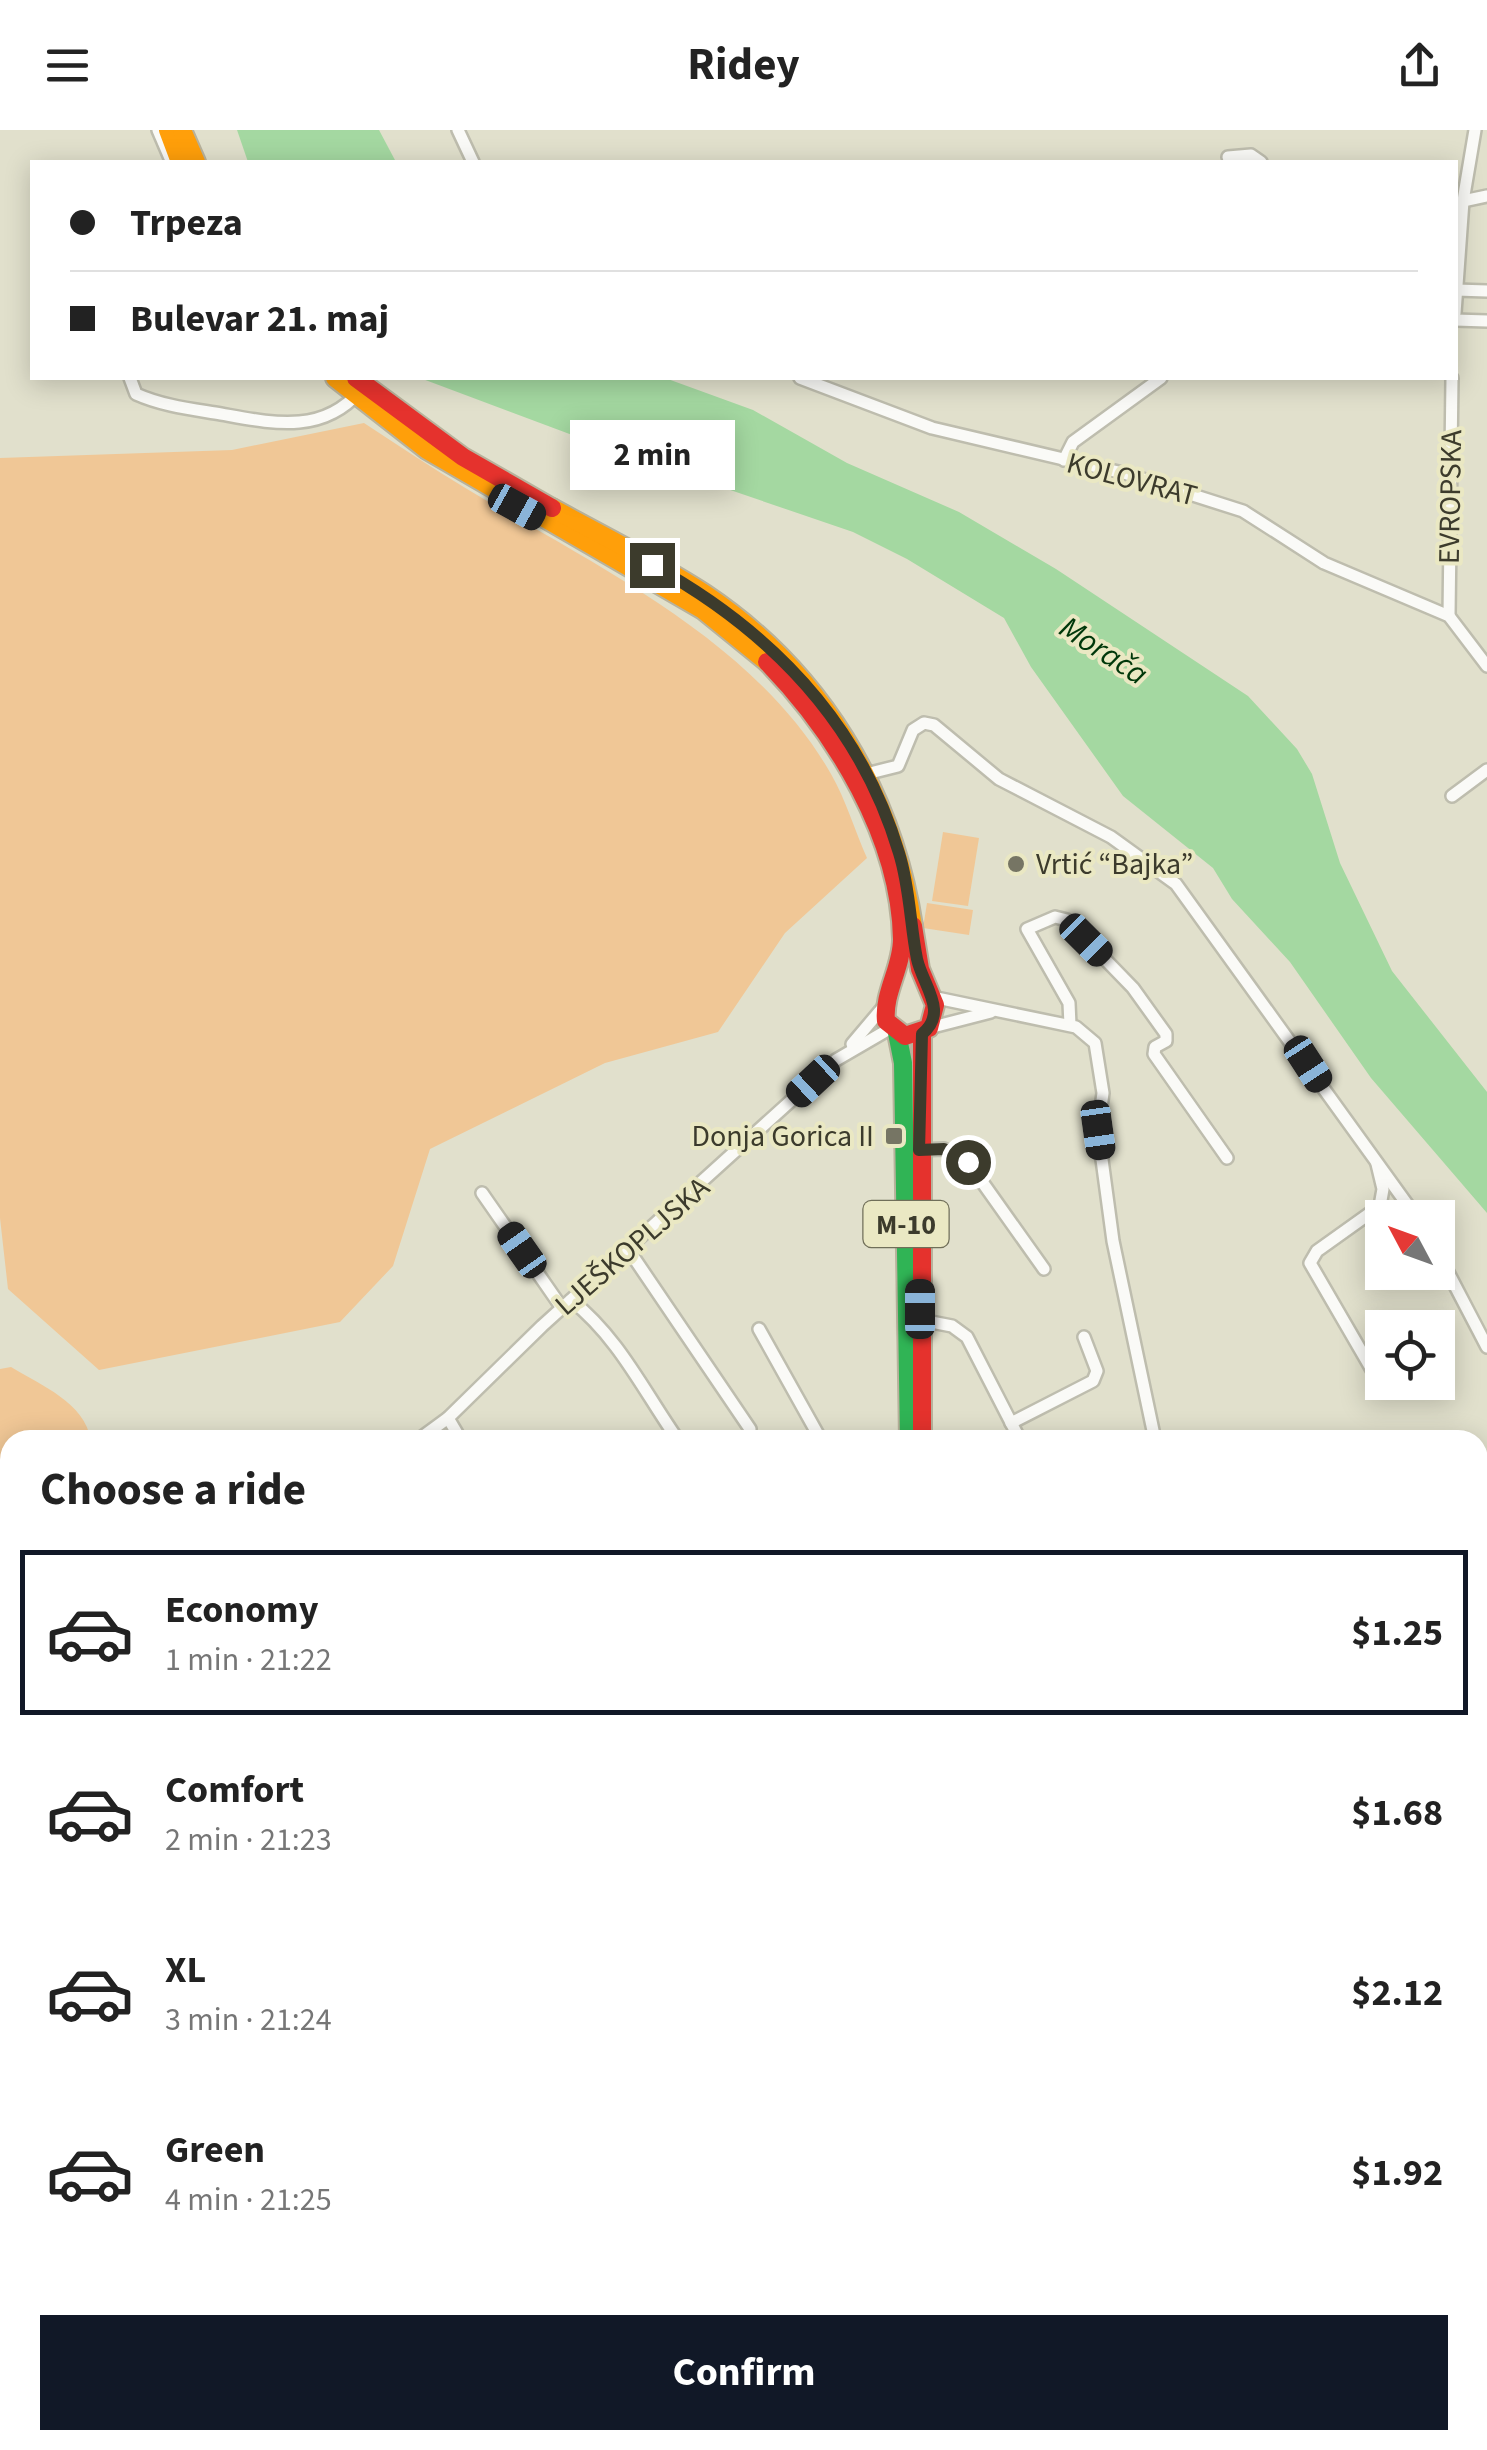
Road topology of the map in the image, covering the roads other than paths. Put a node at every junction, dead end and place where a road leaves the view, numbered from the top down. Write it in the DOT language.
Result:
graph roads {
  1 [pos="158,130"];
  2 [pos="168,130"];
  3 [pos="182,130"];
  4 [pos="458,130"];
  5 [pos="1475,130"];
  6 [pos="1228,157"];
  7 [pos="171,160"];
  8 [pos="179,160"];
  9 [pos="195,160"];
  10 [pos="472,160"];
  11 [pos="1258,160"];
  12 [pos="1487,196"];
  13 [pos="1463,202"];
  14 [pos="1458,224"];
  15 [pos="1458,290"];
  16 [pos="1487,291"];
  17 [pos="1458,317"];
  18 [pos="1487,321"];
  19 [pos="131,380"];
  20 [pos="805,380"];
  21 [pos="1158,380"];
  22 [pos="1452,380"];
  23 [pos="359,386"];
  24 [pos="1064,460"];
  25 [pos="1450,616"];
  26 [pos="1487,666"];
  27 [pos="1487,770"];
  28 [pos="866,774"];
  29 [pos="1452,796"];
  30 [pos="929,993"];
  31 [pos="889,998"];
  32 [pos="991,1012"];
  33 [pos="1070,1025"];
  34 [pos="894,1031"];
  35 [pos="925,1031"];
  36 [pos="846,1051"];
  37 [pos="919,1150"];
  38 [pos="1226,1158"];
  39 [pos="1376,1158"];
  40 [pos="482,1193"];
  41 [pos="1405,1200"];
  42 [pos="628,1249"];
  43 [pos="1044,1269"];
  44 [pos="1455,1286"];
  45 [pos="566,1304"];
  46 [pos="921,1320"];
  47 [pos="759,1328"];
  48 [pos="1084,1337"];
  49 [pos="1487,1347"];
  50 [pos="1365,1358"];
  51 [pos="448,1418"];
  52 [pos="1010,1423"];
  53 [pos="750,1429"];
  54 [pos="432,1430"];
  55 [pos="455,1430"];
  56 [pos="671,1430"];
  57 [pos="815,1430"];
  58 [pos="909,1430"];
  59 [pos="922,1430"];
  60 [pos="1014,1430"];
  61 [pos="1152,1430"];
  1 -- 7 [label="street"];
  2 -- 8 [label="main road"];
  3 -- 9 [label="main road"];
  4 -- 10 [label="street"];
  5 -- 13 [label="street"];
  6 -- 11 [label="street"];
  12 -- 13 [label="street"];
  13 -- 14 [label="street"];
  15 -- 16 [label="street"];
  17 -- 18 [label="street"];
  19 -- 23 [label="street"];
  20 -- 24 [label="street, KOLOVRAT"];
  21 -- 24 [label="street"];
  22 -- 25 [label="street, EVROPSKA"];
  23 -- 28 [label="main road, M-10"];
  23 -- 31 [label="main road, M-10"];
  24 -- 25 [label="street, KOLOVRAT"];
  25 -- 26 [label="street"];
  27 -- 29 [label="street"];
  28 -- 30 [label="main road, M-10"];
  28 -- 39 [label="street"];
  30 -- 31 [label="main road"];
  30 -- 32 [label="street"];
  30 -- 35 [label="main road, M-10"];
  31 -- 34 [label="main road, M-10"];
  31 -- 36 [label="street, LJEŠKOPLJSKA"];
  32 -- 33 [label="street"];
  32 -- 35 [label="street"];
  33 -- 38 [label="street"];
  33 -- 61 [label="street"];
  34 -- 35 [label="main road"];
  34 -- 36 [label="street, LJEŠKOPLJSKA"];
  34 -- 58 [label="main road, M-10"];
  35 -- 37 [label="main road, M-10"];
  36 -- 42 [label="street, LJEŠKOPLJSKA"];
  37 -- 43 [label="street"];
  37 -- 46 [label="main road, M-10"];
  39 -- 41 [label="street"];
  39 -- 50 [label="street"];
  40 -- 45 [label="street"];
  42 -- 45 [label="street, LJEŠKOPLJSKA"];
  42 -- 53 [label="street"];
  44 -- 49 [label="street"];
  45 -- 51 [label="street, LJEŠKOPLJSKA"];
  45 -- 56 [label="street"];
  46 -- 52 [label="street"];
  46 -- 59 [label="main road, M-10"];
  47 -- 57 [label="street"];
  48 -- 52 [label="street"];
  51 -- 54 [label="street, LJEŠKOPLJSKA"];
  51 -- 55 [label="street"];
  52 -- 60 [label="street"];
}
